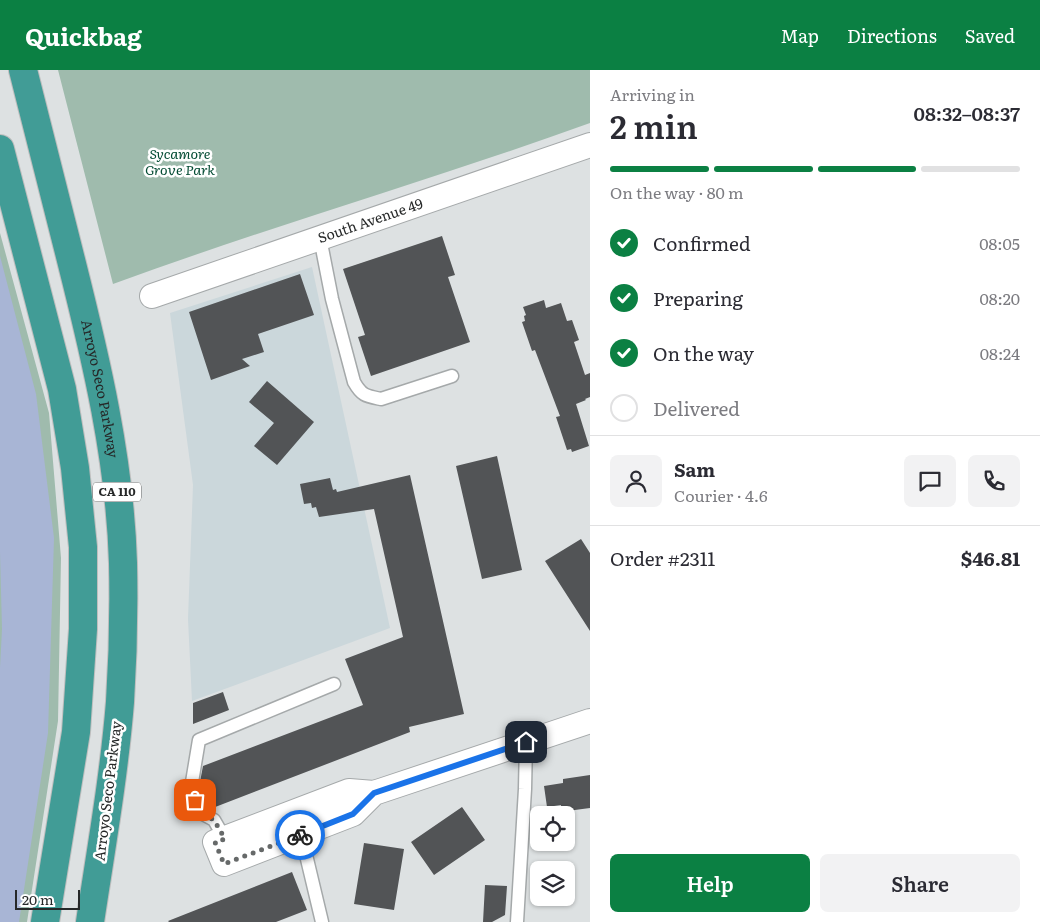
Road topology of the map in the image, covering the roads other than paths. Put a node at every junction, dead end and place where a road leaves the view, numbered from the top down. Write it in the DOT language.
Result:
graph roads {
  1 [pos="23,70"];
  2 [pos="590,145"];
  3 [pos="0,149"];
  4 [pos="320,238"];
  5 [pos="152,296"];
  6 [pos="452,376"];
  7 [pos="334,684"];
  8 [pos="590,721"];
  9 [pos="526,742"];
  10 [pos="374,793"];
  11 [pos="300,835"];
  12 [pos="225,839"];
  13 [pos="45,922"];
  14 [pos="90,922"];
  15 [pos="322,922"];
  16 [pos="517,922"];
  1 -- 14 [label="highway, Arroyo Seco Parkway / CA 110"];
  2 -- 4 [label="street, South Avenue 49"];
  3 -- 13 [label="highway, CA 110"];
  4 -- 5 [label="street, South Avenue 49"];
  4 -- 6 [label="lane"];
  7 -- 12 [label="lane"];
  8 -- 9 [label="street"];
  9 -- 10 [label="street"];
  9 -- 16 [label="lane"];
  10 -- 11 [label="street"];
  10 -- 12 [label="street"];
  11 -- 12 [label="street"];
  11 -- 15 [label="lane"];
}
